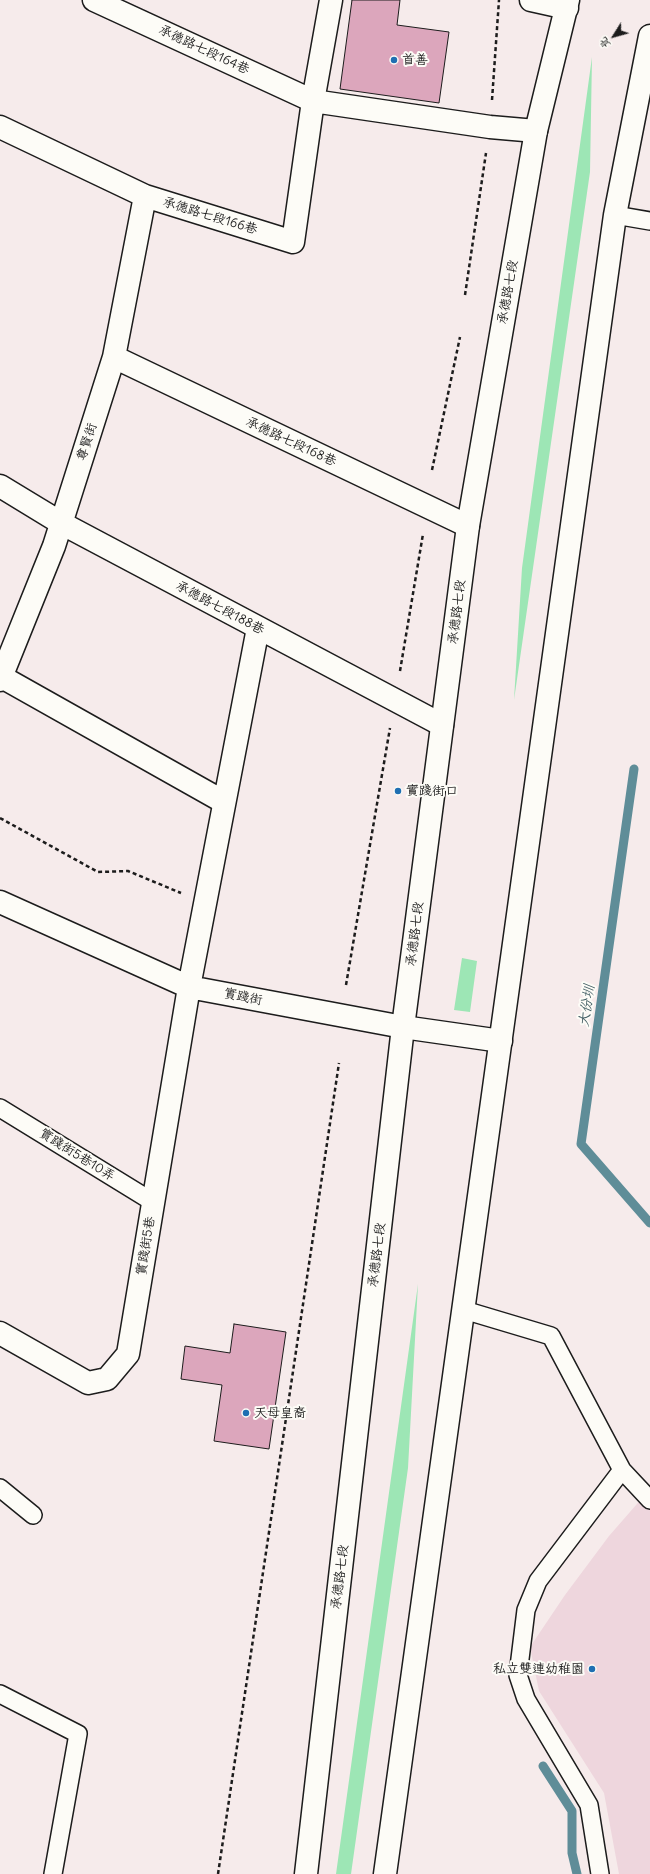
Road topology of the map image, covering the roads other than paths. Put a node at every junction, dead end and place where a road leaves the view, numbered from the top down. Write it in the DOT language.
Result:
graph roads {
  1 [pos="94,0"];
  2 [pos="331,0"];
  3 [pos="531,0"];
  4 [pos="568,4"];
  5 [pos="650,36"];
  6 [pos="313,101"];
  7 [pos="0,127"];
  8 [pos="536,131"];
  9 [pos="145,196"];
  10 [pos="615,215"];
  11 [pos="650,220"];
  12 [pos="114,358"];
  13 [pos="0,486"];
  14 [pos="61,523"];
  15 [pos="468,526"];
  16 [pos="258,628"];
  17 [pos="0,678"];
  18 [pos="442,725"];
  19 [pos="224,802"];
  20 [pos="0,902"];
  21 [pos="189,987"];
  22 [pos="403,1028"];
  23 [pos="501,1041"];
  24 [pos="0,1108"];
  25 [pos="153,1202"];
  26 [pos="464,1310"];
  27 [pos="0,1333"];
  28 [pos="622,1470"];
  29 [pos="0,1488"];
  30 [pos="650,1500"];
  31 [pos="33,1515"];
  32 [pos="0,1694"];
  33 [pos="53,1874"];
  34 [pos="306,1874"];
  35 [pos="385,1874"];
  36 [pos="600,1874"];
  1 -- 6 [label="street, 承德路七段164巷"];
  2 -- 6 [label="street"];
  3 -- 4 [label="street"];
  4 -- 8 [label="street, 承德路七段"];
  5 -- 10 [label="street"];
  6 -- 8 [label="street, 承德路七段164巷"];
  6 -- 9 [label="street, 承德路七段166巷"];
  7 -- 9 [label="street, 承德路七段166巷"];
  8 -- 15 [label="street, 承德路七段"];
  9 -- 12 [label="street, 尊賢街"];
  10 -- 11 [label="lane"];
  10 -- 23 [label="street"];
  12 -- 14 [label="street, 尊賢街"];
  12 -- 15 [label="street, 承德路七段168巷"];
  13 -- 14 [label="street, 承德路七段188巷"];
  14 -- 16 [label="street, 承德路七段188巷"];
  14 -- 17 [label="street, 尊賢街"];
  15 -- 18 [label="street, 承德路七段"];
  16 -- 18 [label="street, 承德路七段188巷"];
  16 -- 19 [label="street, 實踐街5巷"];
  17 -- 19 [label="street"];
  18 -- 22 [label="street, 承德路七段"];
  19 -- 21 [label="street, 實踐街5巷"];
  20 -- 21 [label="street, 實踐街"];
  21 -- 22 [label="street, 實踐街"];
  21 -- 25 [label="street, 實踐街5巷"];
  22 -- 23 [label="street, 實踐街"];
  22 -- 34 [label="street, 承德路七段"];
  23 -- 26 [label="street"];
  24 -- 25 [label="lane, 實踐街5巷10弄"];
  25 -- 27 [label="street, 實踐街5巷"];
  26 -- 28 [label="lane"];
  26 -- 35 [label="street"];
  28 -- 30 [label="lane"];
  28 -- 36 [label="lane"];
  29 -- 31 [label="lane"];
  32 -- 33 [label="lane"];
}
